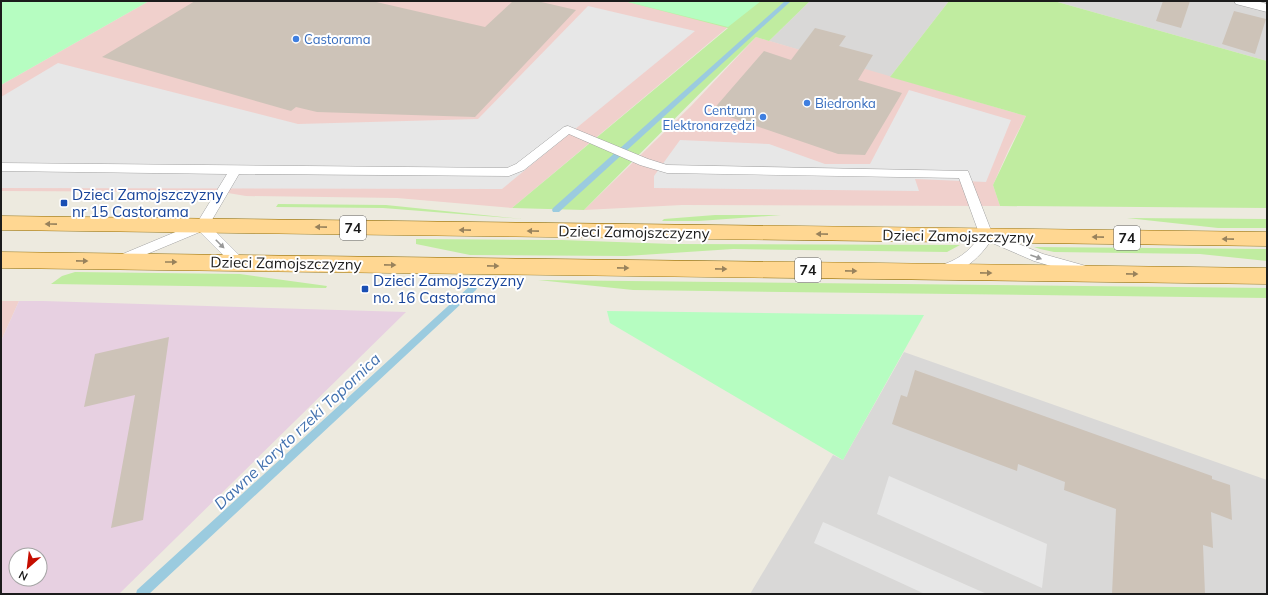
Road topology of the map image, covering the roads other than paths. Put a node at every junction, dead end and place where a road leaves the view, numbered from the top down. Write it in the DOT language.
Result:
graph roads {
  1 [pos="1241,1"];
  2 [pos="1267,8"];
  3 [pos="1,168"];
  4 [pos="235,170"];
  5 [pos="1,223"];
  6 [pos="202,226"];
  7 [pos="987,236"];
  8 [pos="1267,239"];
  9 [pos="1,260"];
  10 [pos="118,262"];
  11 [pos="239,262"];
  12 [pos="933,272"];
  13 [pos="1093,274"];
  14 [pos="1267,276"];
  1 -- 2 [label="street"];
  3 -- 4 [label="lane"];
  4 -- 6 [label="lane"];
  4 -- 7 [label="lane"];
  6 -- 5 [label="main road, Dzieci Zamojszczyzny / 74, one-way"];
  7 -- 6 [label="main road, Dzieci Zamojszczyzny / 74, one-way"];
  6 -- 10 [label="lane"];
  6 -- 11 [label="lane, one-way"];
  8 -- 7 [label="main road, Dzieci Zamojszczyzny / 74, one-way"];
  7 -- 12 [label="lane"];
  7 -- 13 [label="lane, one-way"];
  9 -- 10 [label="main road, Dzieci Zamojszczyzny / 74, one-way"];
  10 -- 11 [label="main road, Dzieci Zamojszczyzny / 74, one-way"];
  11 -- 12 [label="main road, Dzieci Zamojszczyzny / 74, one-way"];
  12 -- 13 [label="main road, Dzieci Zamojszczyzny / 74, one-way"];
  13 -- 14 [label="main road, Dzieci Zamojszczyzny / 74, one-way"];
}
